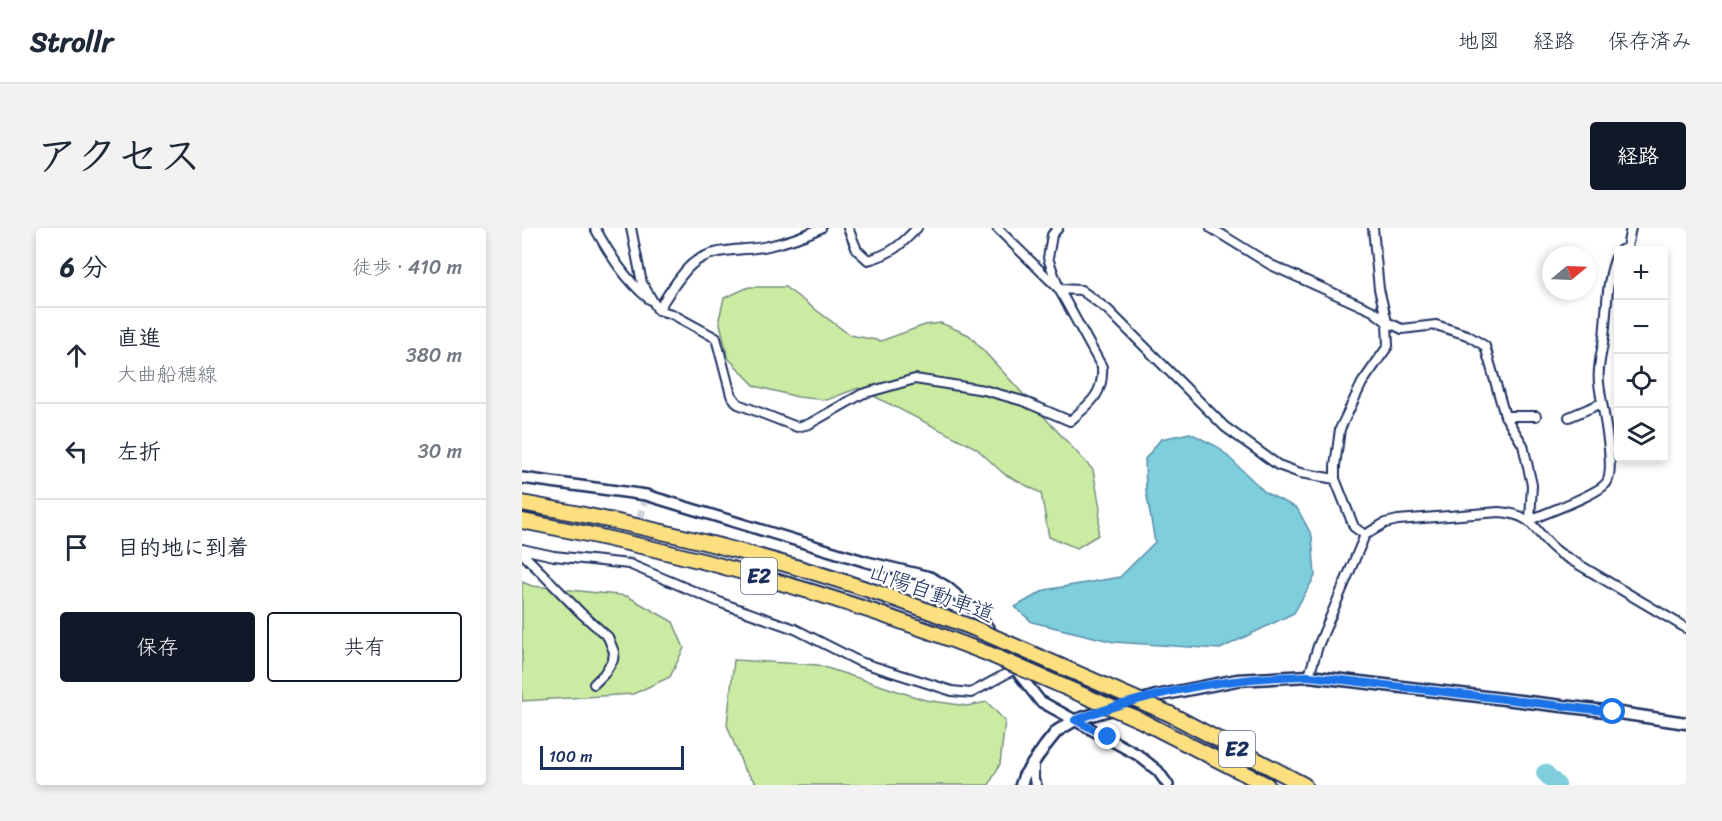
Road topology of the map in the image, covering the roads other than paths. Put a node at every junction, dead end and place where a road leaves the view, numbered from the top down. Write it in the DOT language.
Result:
graph roads {
  1 [pos="595,228"];
  2 [pos="631,228"];
  3 [pos="822,228"];
  4 [pos="848,228"];
  5 [pos="917,228"];
  6 [pos="997,228"];
  7 [pos="1058,228"];
  8 [pos="1210,228"];
  9 [pos="1373,228"];
  10 [pos="1631,228"];
  11 [pos="1627,246"];
  12 [pos="1614,267"];
  13 [pos="1059,289"];
  14 [pos="653,301"];
  15 [pos="658,310"];
  16 [pos="1387,322"];
  17 [pos="1602,403"];
  18 [pos="1505,416"];
  19 [pos="1536,416"];
  20 [pos="1569,417"];
  21 [pos="522,477"];
  22 [pos="1335,479"];
  23 [pos="522,503"];
  24 [pos="1530,520"];
  25 [pos="522,521"];
  26 [pos="1365,535"];
  27 [pos="522,551"];
  28 [pos="1686,628"];
  29 [pos="1015,669"];
  30 [pos="1309,676"];
  31 [pos="594,684"];
  32 [pos="1075,720"];
  33 [pos="1686,723"];
  34 [pos="1034,760"];
  35 [pos="1021,785"];
  36 [pos="1036,785"];
  37 [pos="1168,785"];
  38 [pos="1267,785"];
  39 [pos="1304,785"];
  1 -- 14 [label="street"];
  2 -- 14 [label="street"];
  3 -- 15 [label="street"];
  4 -- 5 [label="street"];
  6 -- 13 [label="street"];
  7 -- 13 [label="street"];
  8 -- 16 [label="street"];
  9 -- 16 [label="street"];
  10 -- 11 [label="street"];
  12 -- 17 [label="street"];
  13 -- 15 [label="street"];
  13 -- 22 [label="street"];
  14 -- 15 [label="street"];
  16 -- 18 [label="street"];
  16 -- 22 [label="street"];
  17 -- 20 [label="street"];
  17 -- 24 [label="street"];
  18 -- 19 [label="street"];
  18 -- 24 [label="street"];
  21 -- 29 [label="street"];
  22 -- 26 [label="street"];
  23 -- 39 [label="highway, 山陽自動車道 / E2, bridge"];
  24 -- 26 [label="street"];
  24 -- 28 [label="street"];
  25 -- 38 [label="highway, 山陽自動車道 / E2, bridge"];
  26 -- 30 [label="street"];
  27 -- 29 [label="street"];
  27 -- 31 [label="street"];
  29 -- 32 [label="street"];
  30 -- 32 [label="main road"];
  30 -- 33 [label="main road"];
  32 -- 34 [label="main road"];
  32 -- 37 [label="street"];
  34 -- 35 [label="main road"];
  34 -- 36 [label="street"];
}
